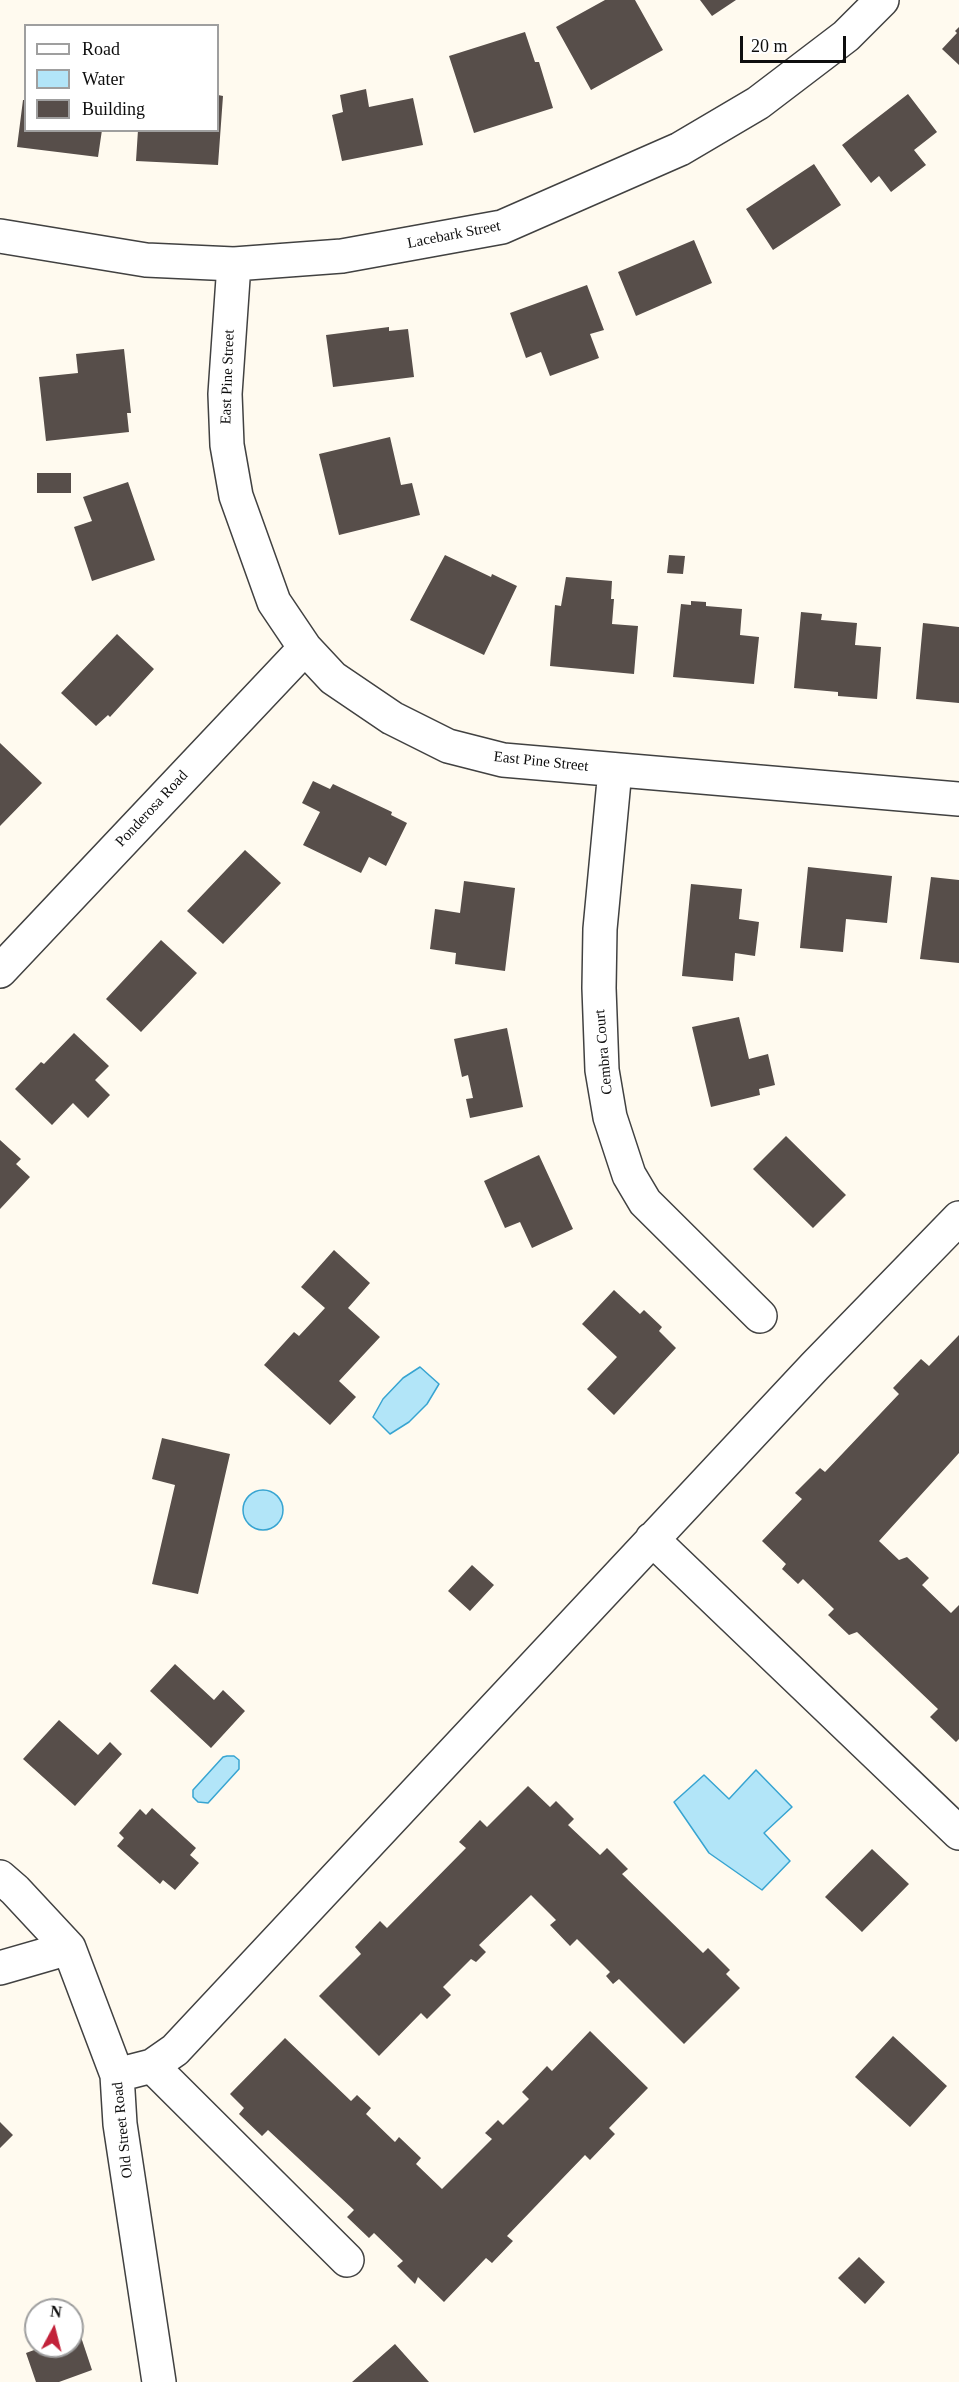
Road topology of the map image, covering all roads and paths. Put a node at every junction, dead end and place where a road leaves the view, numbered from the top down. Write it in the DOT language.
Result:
graph roads {
  1 [pos="882,0"];
  2 [pos="0,236"];
  3 [pos="234,264"];
  4 [pos="305,648"];
  5 [pos="615,770"];
  6 [pos="959,799"];
  7 [pos="0,971"];
  8 [pos="959,1218"];
  9 [pos="760,1316"];
  10 [pos="652,1539"];
  11 [pos="959,1833"];
  12 [pos="0,1877"];
  13 [pos="69,1948"];
  14 [pos="0,1968"];
  15 [pos="152,2066"];
  16 [pos="117,2074"];
  17 [pos="347,2260"];
  18 [pos="159,2382"];
  1 -- 3 [label="street, Lacebark Street"];
  2 -- 3 [label="street, Lacebark Street"];
  3 -- 4 [label="street, East Pine Street"];
  4 -- 5 [label="street, East Pine Street"];
  4 -- 7 [label="street, Ponderosa Road"];
  5 -- 6 [label="street, East Pine Street"];
  5 -- 9 [label="street, Cembra Court"];
  8 -- 10 [label="street"];
  10 -- 11 [label="street"];
  10 -- 15 [label="street"];
  12 -- 13 [label="street, Old Street Road"];
  13 -- 14 [label="street"];
  13 -- 16 [label="street, Old Street Road"];
  15 -- 16 [label="street"];
  15 -- 17 [label="street"];
  16 -- 18 [label="street, Old Street Road"];
}
